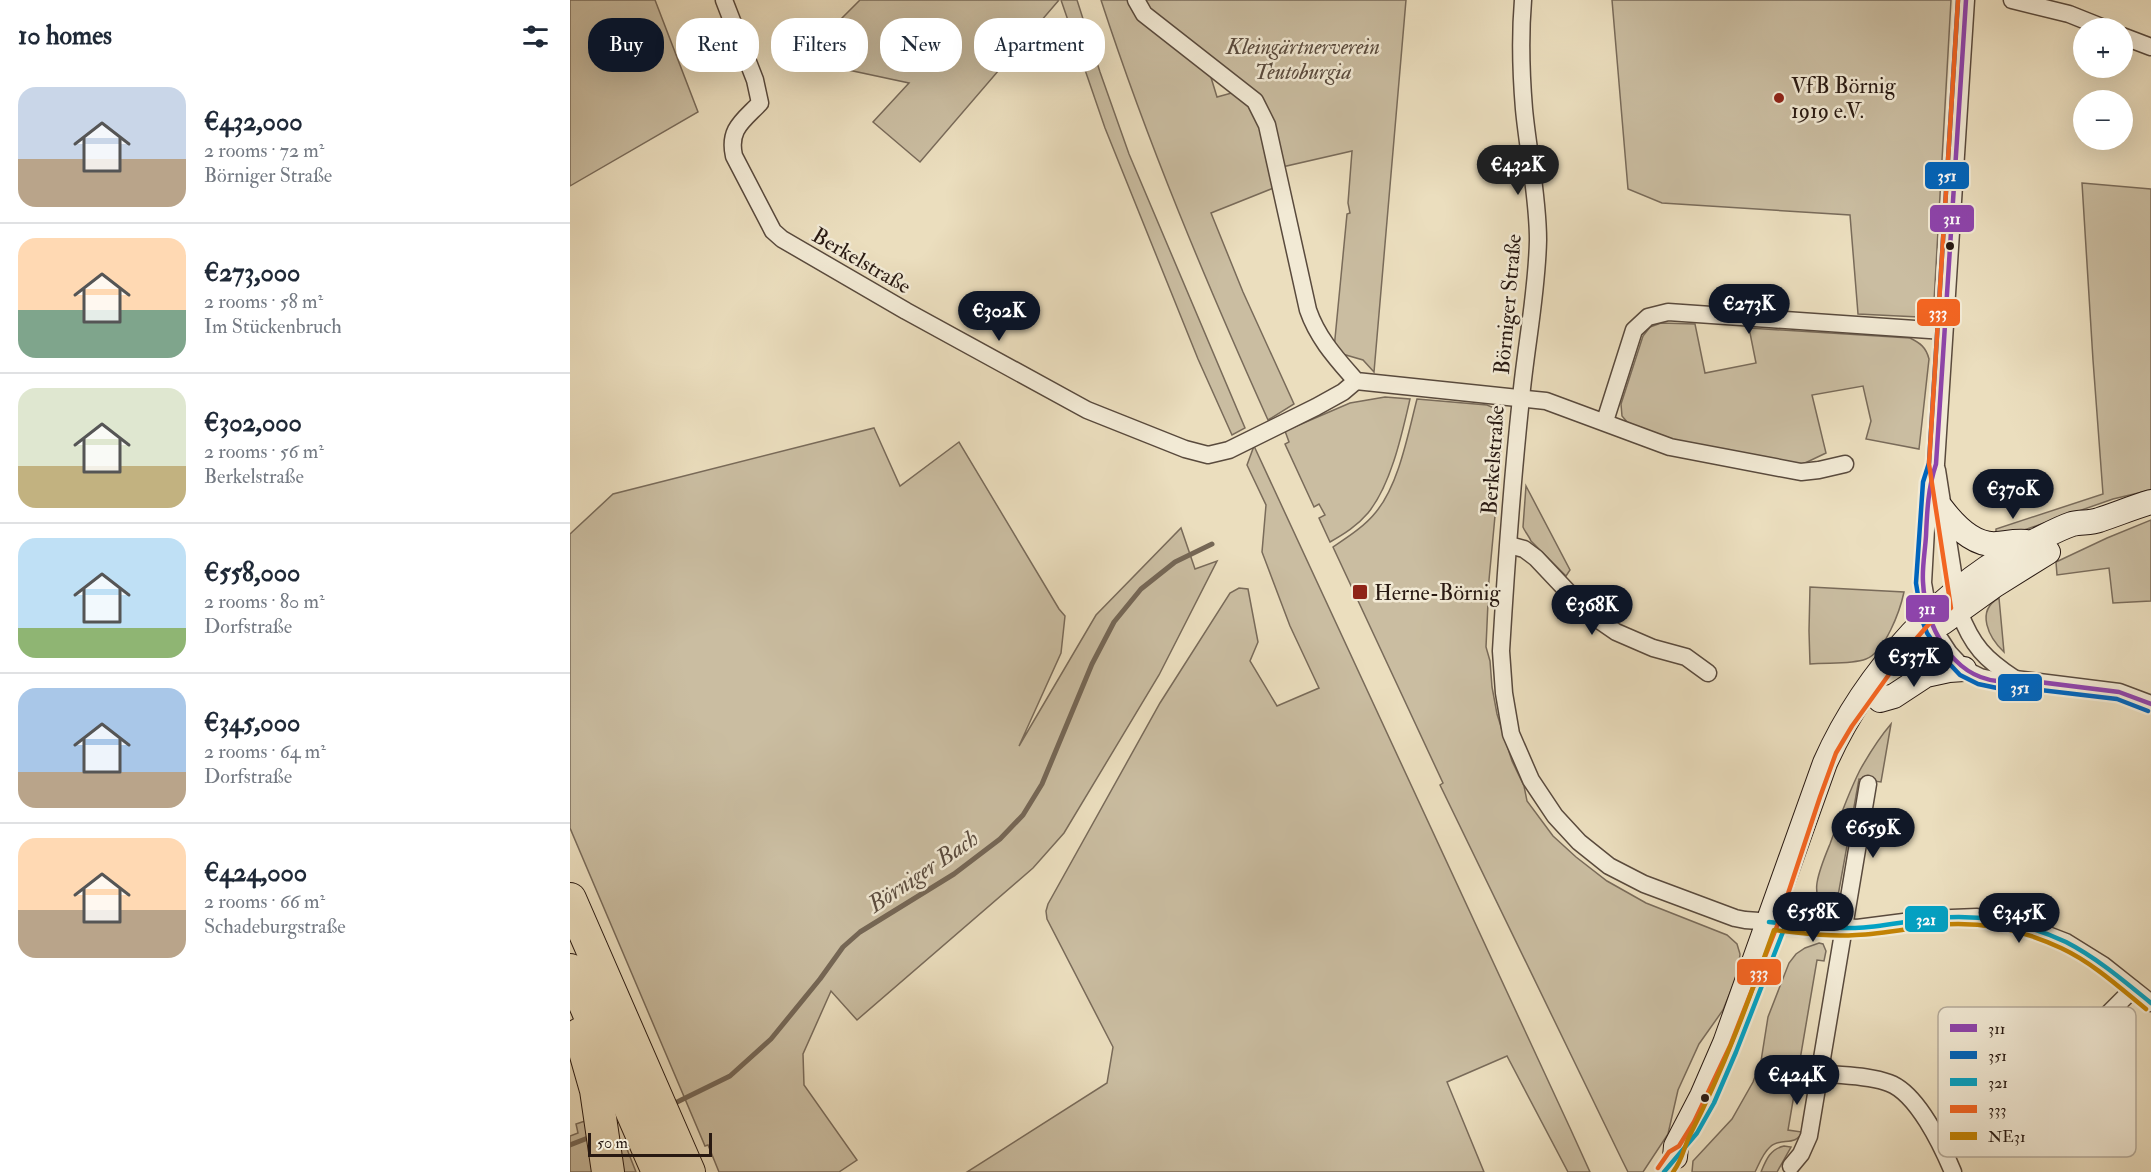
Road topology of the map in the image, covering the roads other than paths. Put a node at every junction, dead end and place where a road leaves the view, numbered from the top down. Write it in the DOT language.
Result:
graph roads {
  1 [pos="724,0"];
  2 [pos="1136,0"];
  3 [pos="1523,0"];
  4 [pos="1966,0"];
  5 [pos="2012,0"];
  6 [pos="2079,18"];
  7 [pos="2133,40"];
  8 [pos="2151,47"];
  9 [pos="1944,330"];
  10 [pos="1356,381"];
  11 [pos="1521,396"];
  12 [pos="1605,421"];
  13 [pos="1845,464"];
  14 [pos="1936,464"];
  15 [pos="2151,502"];
  16 [pos="1942,509"];
  17 [pos="2096,521"];
  18 [pos="2032,542"];
  19 [pos="1509,545"];
  20 [pos="1957,602"];
  21 [pos="1931,623"];
  22 [pos="1964,669"];
  23 [pos="1708,673"];
  24 [pos="2015,679"];
  25 [pos="1880,700"];
  26 [pos="2151,704"];
  27 [pos="1868,784"];
  28 [pos="570,899"];
  29 [pos="1777,923"];
  30 [pos="1844,928"];
  31 [pos="570,970"];
  32 [pos="2133,989"];
  33 [pos="2151,1003"];
  34 [pos="2115,1007"];
  35 [pos="570,1008"];
  36 [pos="1820,1073"];
  37 [pos="643,1100"];
  38 [pos="657,1132"];
  39 [pos="1938,1138"];
  40 [pos="1947,1157"];
  41 [pos="607,1161"];
  42 [pos="1670,1164"];
  43 [pos="1791,1166"];
  44 [pos="658,1172"];
  45 [pos="689,1172"];
  46 [pos="1953,1172"];
  1 -- 10 [label="street, Berkelstraße"];
  2 -- 10 [label="street"];
  3 -- 11 [label="street, Börniger Straße"];
  4 -- 9 [label="street"];
  5 -- 6 [label="street"];
  7 -- 8 [label="street"];
  9 -- 12 [label="street"];
  9 -- 14 [label="street"];
  10 -- 11 [label="street, Berkelstraße"];
  11 -- 12 [label="street"];
  11 -- 19 [label="street, Berkelstraße"];
  12 -- 13 [label="street"];
  14 -- 16 [label="street"];
  14 -- 21 [label="street"];
  15 -- 17 [label="main road"];
  16 -- 18 [label="main road"];
  16 -- 20 [label="street"];
  17 -- 18 [label="main road"];
  17 -- 20 [label="main road"];
  18 -- 20 [label="main road"];
  19 -- 23 [label="street, Berkelstraße"];
  19 -- 29 [label="street, Berkelstraße"];
  20 -- 21 [label="main road"];
  20 -- 24 [label="street"];
  21 -- 22 [label="street"];
  21 -- 25 [label="main road"];
  21 -- 29 [label="main road"];
  22 -- 24 [label="street"];
  22 -- 25 [label="main road"];
  24 -- 26 [label="street"];
  25 -- 29 [label="main road"];
  27 -- 30 [label="street"];
  28 -- 37 [label="highway"];
  29 -- 30 [label="street, Berkelstraße"];
  29 -- 42 [label="main road"];
  30 -- 32 [label="street, Berkelstraße"];
  30 -- 36 [label="street"];
  31 -- 37 [label="highway"];
  32 -- 33 [label="street, Berkelstraße"];
  32 -- 34 [label="street"];
  35 -- 41 [label="highway"];
  36 -- 39 [label="street"];
  36 -- 43 [label="street"];
  37 -- 38 [label="highway"];
  38 -- 44 [label="highway"];
  38 -- 45 [label="highway"];
  40 -- 46 [label="street"];
}
